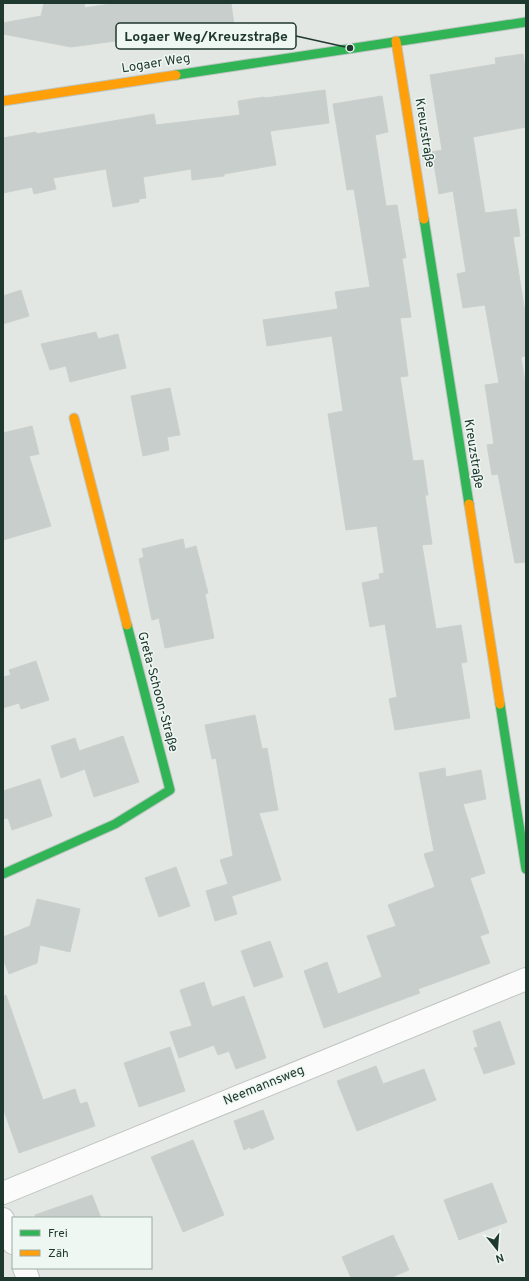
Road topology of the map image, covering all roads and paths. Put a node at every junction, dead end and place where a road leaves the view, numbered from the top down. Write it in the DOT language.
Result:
graph roads {
  1 [pos="526,22"];
  2 [pos="396,42"];
  3 [pos="3,101"];
  4 [pos="74,418"];
  5 [pos="526,870"];
  6 [pos="3,874"];
  7 [pos="526,979"];
  8 [pos="3,1193"];
  9 [pos="3,1219"];
  10 [pos="12,1241"];
  1 -- 2 [label="street, Logaer Weg"];
  2 -- 3 [label="street, Logaer Weg"];
  2 -- 5 [label="street, Kreuzstraße"];
  4 -- 6 [label="street, Greta-Schoon-Straße"];
  7 -- 8 [label="street, Neemannsweg"];
  9 -- 10 [label="street"];
}
